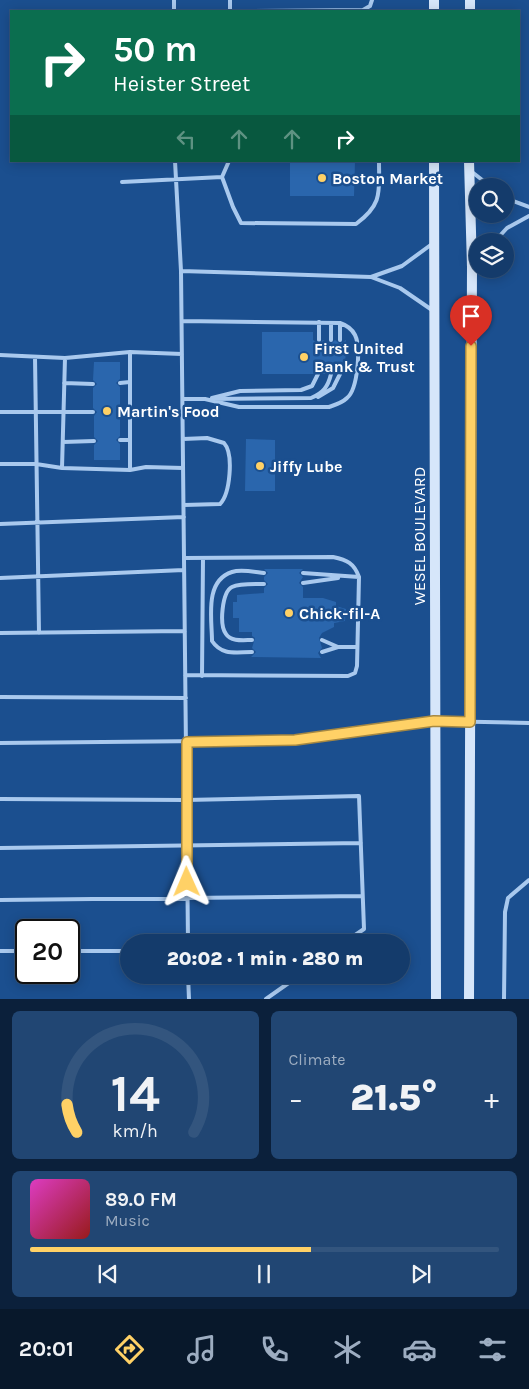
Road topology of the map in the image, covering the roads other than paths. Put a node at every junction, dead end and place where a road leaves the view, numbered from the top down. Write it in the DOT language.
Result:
graph roads {
  1 [pos="372,0"];
  2 [pos="362,10"];
  3 [pos="175,162"];
  4 [pos="229,162"];
  5 [pos="379,162"];
  6 [pos="434,162"];
  7 [pos="469,166"];
  8 [pos="222,177"];
  9 [pos="482,178"];
  10 [pos="175,180"];
  11 [pos="122,182"];
  12 [pos="514,201"];
  13 [pos="529,207"];
  14 [pos="529,216"];
  15 [pos="472,233"];
  16 [pos="502,233"];
  17 [pos="434,242"];
  18 [pos="181,271"];
  19 [pos="371,277"];
  20 [pos="474,278"];
  21 [pos="435,312"];
  22 [pos="182,322"];
  23 [pos="319,322"];
  24 [pos="330,323"];
  25 [pos="340,323"];
  26 [pos="319,340"];
  27 [pos="331,340"];
  28 [pos="340,340"];
  29 [pos="130,352"];
  30 [pos="182,354"];
  31 [pos="0,356"];
  32 [pos="34,357"];
  33 [pos="64,358"];
  34 [pos="318,374"];
  35 [pos="331,374"];
  36 [pos="340,374"];
  37 [pos="130,382"];
  38 [pos="120,383"];
  39 [pos="64,384"];
  40 [pos="93,384"];
  41 [pos="311,398"];
  42 [pos="205,399"];
  43 [pos="183,400"];
  44 [pos="130,410"];
  45 [pos="120,411"];
  46 [pos="0,412"];
  47 [pos="35,412"];
  48 [pos="63,412"];
  49 [pos="94,412"];
  50 [pos="120,440"];
  51 [pos="130,440"];
  52 [pos="183,440"];
  53 [pos="94,441"];
  54 [pos="63,442"];
  55 [pos="0,464"];
  56 [pos="36,464"];
  57 [pos="62,468"];
  58 [pos="184,468"];
  59 [pos="130,470"];
  60 [pos="184,505"];
  61 [pos="184,518"];
  62 [pos="0,524"];
  63 [pos="37,524"];
  64 [pos="184,558"];
  65 [pos="202,558"];
  66 [pos="184,570"];
  67 [pos="264,573"];
  68 [pos="303,573"];
  69 [pos="38,577"];
  70 [pos="340,577"];
  71 [pos="359,577"];
  72 [pos="0,578"];
  73 [pos="303,583"];
  74 [pos="264,584"];
  75 [pos="185,631"];
  76 [pos="0,633"];
  77 [pos="39,633"];
  78 [pos="252,640"];
  79 [pos="322,640"];
  80 [pos="338,647"];
  81 [pos="358,647"];
  82 [pos="252,652"];
  83 [pos="322,652"];
  84 [pos="185,675"];
  85 [pos="202,676"];
  86 [pos="0,697"];
  87 [pos="186,698"];
  88 [pos="434,721"];
  89 [pos="470,722"];
  90 [pos="529,723"];
  91 [pos="187,742"];
  92 [pos="0,743"];
  93 [pos="0,799"];
  94 [pos="186,800"];
  95 [pos="361,843"];
  96 [pos="187,846"];
  97 [pos="0,848"];
  98 [pos="529,880"];
  99 [pos="362,896"];
  100 [pos="188,899"];
  101 [pos="0,900"];
  102 [pos="188,934"];
  103 [pos="357,934"];
  104 [pos="0,951"];
  105 [pos="15,951"];
  106 [pos="80,951"];
  107 [pos="120,951"];
  108 [pos="188,984"];
  109 [pos="287,984"];
  110 [pos="189,999"];
  111 [pos="266,999"];
  112 [pos="436,999"];
  113 [pos="469,999"];
  114 [pos="504,999"];
  1 -- 2 [label="lane"];
  3 -- 10 [label="lane"];
  4 -- 8 [label="lane"];
  5 -- 8 [label="lane"];
  6 -- 17 [label="main road, WESEL BOULEVARD"];
  7 -- 9 [label="lane"];
  7 -- 15 [label="main road"];
  8 -- 10 [label="lane"];
  10 -- 11 [label="lane"];
  10 -- 18 [label="lane"];
  12 -- 13 [label="lane"];
  14 -- 16 [label="lane"];
  17 -- 19 [label="lane"];
  17 -- 21 [label="main road, WESEL BOULEVARD"];
  18 -- 19 [label="lane"];
  18 -- 22 [label="lane"];
  19 -- 21 [label="lane"];
  20 -- 89 [label="main road"];
  21 -- 88 [label="main road, WESEL BOULEVARD"];
  22 -- 23 [label="lane"];
  22 -- 30 [label="lane"];
  23 -- 24 [label="lane"];
  23 -- 26 [label="lane"];
  24 -- 25 [label="lane"];
  24 -- 27 [label="lane"];
  25 -- 28 [label="lane"];
  25 -- 42 [label="lane"];
  29 -- 30 [label="lane"];
  29 -- 33 [label="lane"];
  29 -- 37 [label="lane"];
  30 -- 43 [label="lane"];
  31 -- 32 [label="lane"];
  32 -- 33 [label="lane"];
  32 -- 47 [label="lane"];
  33 -- 39 [label="lane"];
  34 -- 42 [label="lane"];
  35 -- 41 [label="lane"];
  36 -- 41 [label="lane"];
  37 -- 38 [label="lane"];
  37 -- 44 [label="lane"];
  39 -- 40 [label="lane"];
  39 -- 48 [label="lane"];
  41 -- 42 [label="lane"];
  42 -- 43 [label="lane"];
  43 -- 52 [label="lane"];
  44 -- 45 [label="lane"];
  44 -- 51 [label="lane"];
  46 -- 47 [label="lane"];
  47 -- 48 [label="lane"];
  47 -- 56 [label="lane"];
  48 -- 49 [label="lane"];
  48 -- 54 [label="lane"];
  50 -- 51 [label="lane"];
  51 -- 59 [label="lane"];
  52 -- 58 [label="lane"];
  52 -- 60 [label="lane"];
  53 -- 54 [label="lane"];
  54 -- 57 [label="lane"];
  55 -- 56 [label="lane"];
  56 -- 57 [label="lane"];
  56 -- 63 [label="lane"];
  57 -- 59 [label="lane"];
  58 -- 59 [label="lane"];
  58 -- 60 [label="lane"];
  60 -- 61 [label="lane"];
  61 -- 63 [label="lane"];
  61 -- 64 [label="lane"];
  62 -- 63 [label="lane"];
  63 -- 69 [label="lane"];
  64 -- 65 [label="lane"];
  64 -- 66 [label="lane"];
  65 -- 71 [label="lane"];
  65 -- 85 [label="lane"];
  66 -- 69 [label="lane"];
  66 -- 75 [label="lane"];
  67 -- 82 [label="lane"];
  68 -- 70 [label="lane"];
  69 -- 72 [label="lane"];
  69 -- 77 [label="lane"];
  70 -- 71 [label="lane"];
  70 -- 73 [label="lane"];
  71 -- 81 [label="lane"];
  74 -- 78 [label="lane"];
  75 -- 77 [label="lane"];
  75 -- 84 [label="lane"];
  76 -- 77 [label="lane"];
  79 -- 80 [label="lane"];
  80 -- 81 [label="lane"];
  80 -- 83 [label="lane"];
  81 -- 85 [label="lane"];
  84 -- 85 [label="lane"];
  84 -- 87 [label="lane"];
  86 -- 87 [label="lane"];
  87 -- 91 [label="lane"];
  88 -- 89 [label="lane"];
  88 -- 91 [label="lane"];
  88 -- 112 [label="main road, WESEL BOULEVARD"];
  89 -- 90 [label="lane"];
  89 -- 113 [label="main road"];
  91 -- 92 [label="lane"];
  91 -- 94 [label="lane"];
  93 -- 94 [label="lane"];
  94 -- 95 [label="lane"];
  94 -- 96 [label="lane"];
  95 -- 96 [label="lane"];
  95 -- 99 [label="lane"];
  96 -- 97 [label="lane"];
  96 -- 100 [label="lane"];
  98 -- 114 [label="lane"];
  99 -- 100 [label="lane"];
  99 -- 103 [label="lane"];
  100 -- 101 [label="lane"];
  100 -- 102 [label="lane"];
  104 -- 105 [label="lane"];
  106 -- 107 [label="lane"];
  108 -- 110 [label="lane"];
  109 -- 111 [label="lane"];
}
